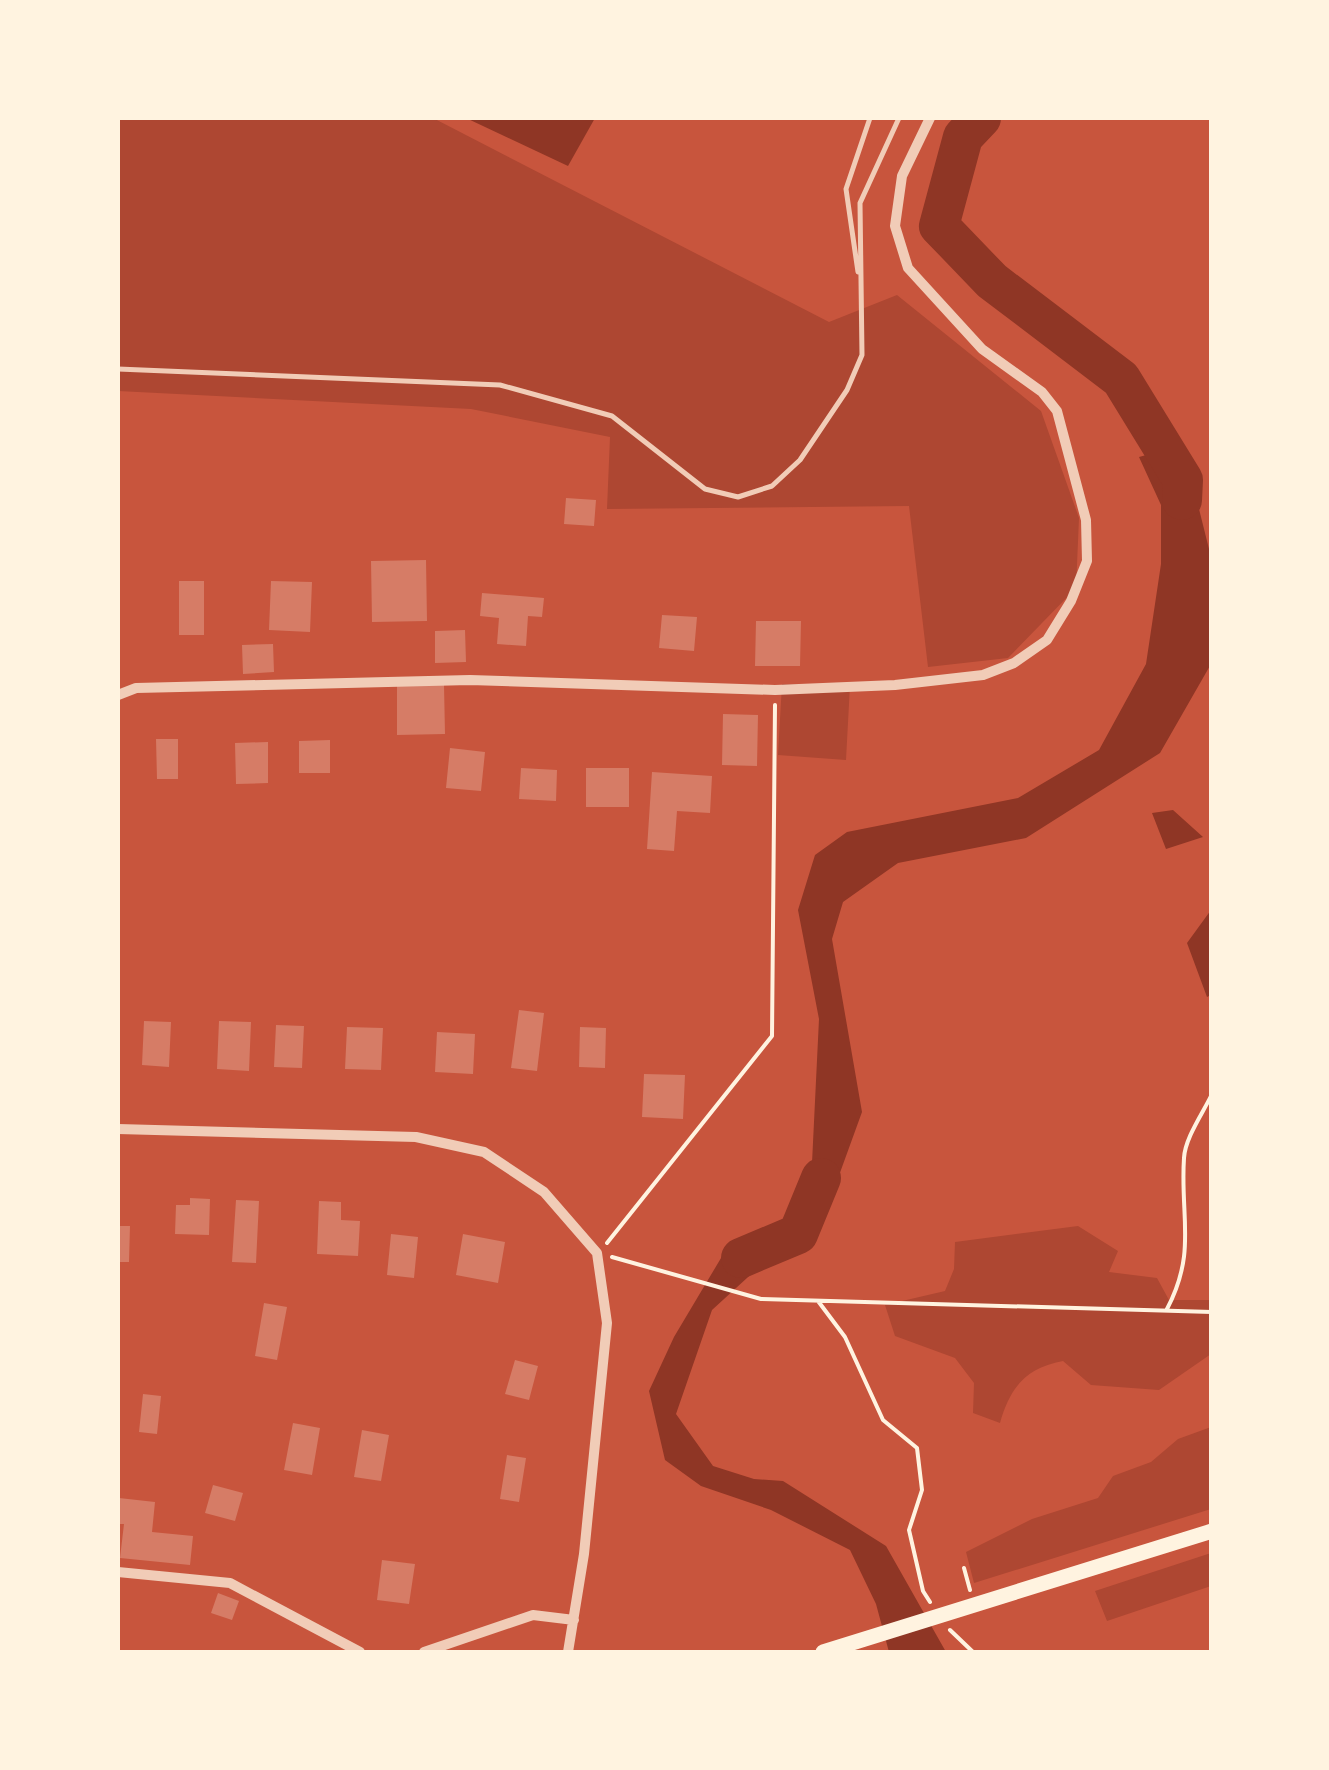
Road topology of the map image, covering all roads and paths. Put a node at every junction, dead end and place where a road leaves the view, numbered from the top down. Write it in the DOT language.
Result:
graph roads {
  1 [pos="870,118"];
  2 [pos="899,118"];
  3 [pos="930,118"];
  4 [pos="861,290"];
  5 [pos="118,369"];
  6 [pos="775,690"];
  7 [pos="118,695"];
  8 [pos="1212,1094"];
  9 [pos="118,1129"];
  10 [pos="598,1254"];
  11 [pos="818,1301"];
  12 [pos="1166,1311"];
  13 [pos="1212,1312"];
  14 [pos="1212,1530"];
  15 [pos="118,1572"];
  16 [pos="931,1604"];
  17 [pos="574,1620"];
  18 [pos="947,1626"];
  19 [pos="829,1650"];
  20 [pos="360,1652"];
  21 [pos="424,1652"];
  22 [pos="568,1652"];
  23 [pos="973,1652"];
  1 -- 4 [label="lane"];
  2 -- 4 [label="lane"];
  3 -- 6 [label="street"];
  4 -- 5 [label="lane"];
  6 -- 7 [label="street"];
  6 -- 10 [label="path"];
  8 -- 12 [label="path"];
  9 -- 10 [label="street"];
  10 -- 11 [label="path"];
  10 -- 17 [label="street"];
  11 -- 12 [label="path"];
  11 -- 16 [label="path"];
  12 -- 13 [label="path"];
  14 -- 19 [label="main road"];
  15 -- 20 [label="street"];
  17 -- 21 [label="street"];
  17 -- 22 [label="street"];
  18 -- 23 [label="path"];
}
